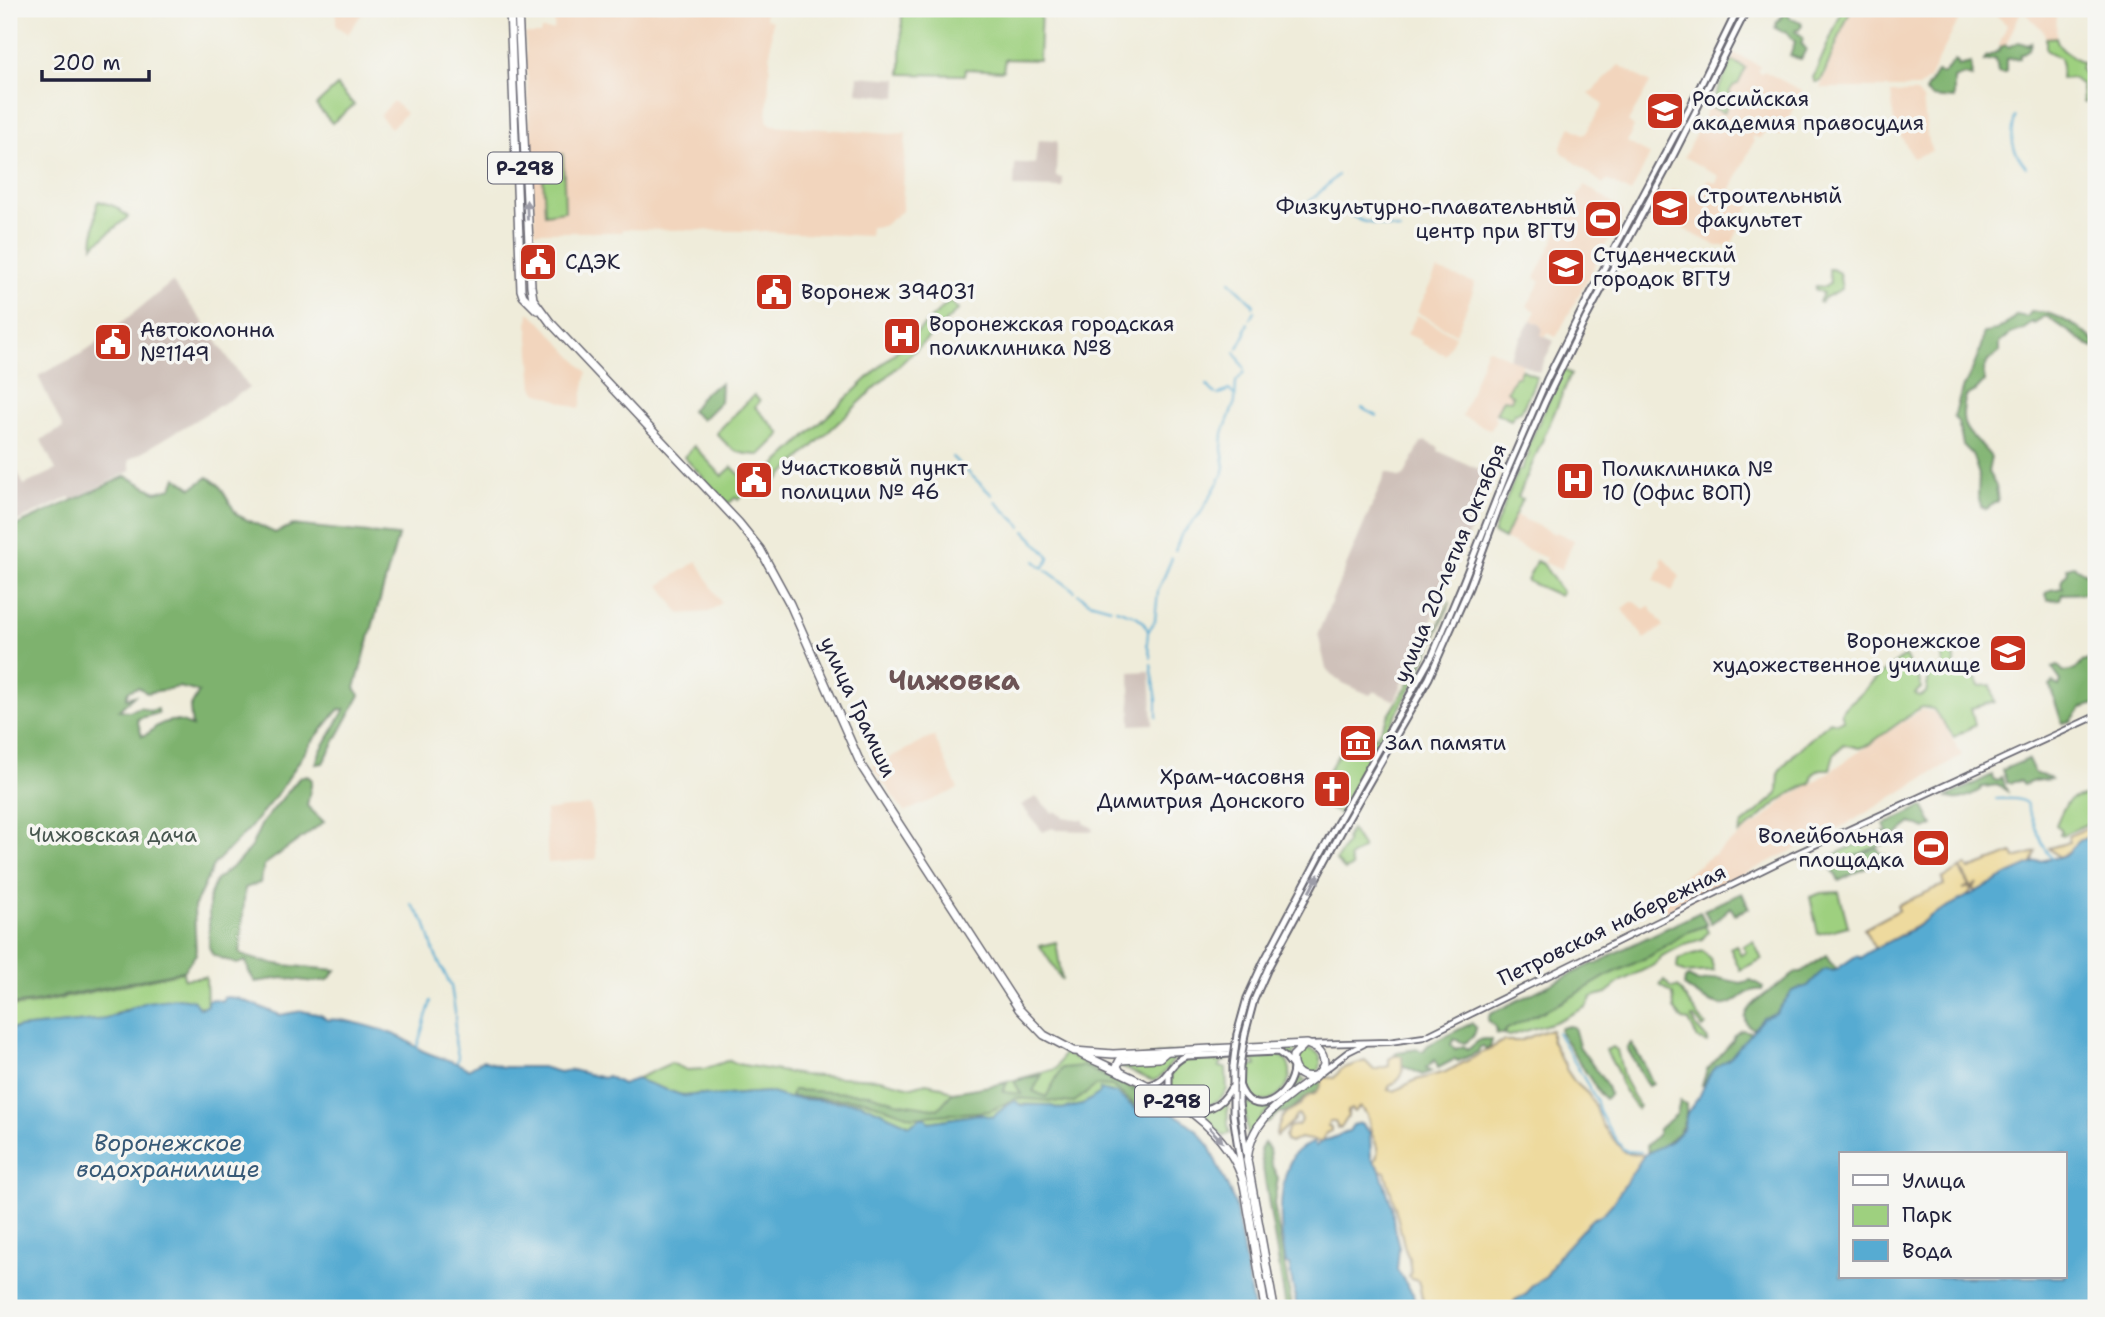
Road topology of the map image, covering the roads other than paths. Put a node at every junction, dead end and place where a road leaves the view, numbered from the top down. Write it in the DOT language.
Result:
graph roads {
  1 [pos="510,9"];
  2 [pos="518,9"];
  3 [pos="1738,9"];
  4 [pos="1747,9"];
  5 [pos="1723,40"];
  6 [pos="1730,43"];
  7 [pos="1707,80"];
  8 [pos="517,85"];
  9 [pos="2096,716"];
  10 [pos="1368,1042"];
  11 [pos="1307,1044"];
  12 [pos="1238,1048"];
  13 [pos="1074,1051"];
  14 [pos="1167,1051"];
  15 [pos="1236,1066"];
  16 [pos="1293,1067"];
  17 [pos="1120,1073"];
  18 [pos="1169,1073"];
  19 [pos="1318,1074"];
  20 [pos="1236,1085"];
  21 [pos="1147,1086"];
  22 [pos="1247,1160"];
  23 [pos="1243,1180"];
  24 [pos="1265,1308"];
  25 [pos="1274,1308"];
  1 -- 8 [label="highway, Р-298"];
  2 -- 8 [label="highway, Р-298"];
  3 -- 5 [label="main road, улица 20-летия Октября"];
  4 -- 6 [label="main road, улица 20-летия Октября"];
  5 -- 6 [label="main road"];
  5 -- 7 [label="main road, улица 20-летия Октября"];
  6 -- 7 [label="main road, улица 20-летия Октября"];
  15 -- 7 [label="main road, улица 20-летия Октября, one-way, bridge"];
  7 -- 15 [label="main road, улица 20-летия Октября, bridge"];
  8 -- 13 [label="highway, улица Грамши / Р-298"];
  9 -- 10 [label="main road, Петровская набережная"];
  10 -- 11 [label="main road, Петровская набережная"];
  10 -- 19 [label="main road, Петровская набережная"];
  11 -- 12 [label="highway, Петровская набережная / Р-298"];
  11 -- 16 [label="highway"];
  11 -- 19 [label="highway"];
  12 -- 14 [label="highway, улица Грамши / Р-298"];
  13 -- 14 [label="highway, улица Грамши / Р-298"];
  13 -- 17 [label="highway, Р-298"];
  14 -- 17 [label="highway"];
  15 -- 20 [label="main road, улица 20-летия Октября"];
  16 -- 18 [label="main road"];
  16 -- 19 [label="highway"];
  16 -- 20 [label="main road"];
  17 -- 21 [label="highway, Р-298"];
  18 -- 20 [label="main road"];
  18 -- 21 [label="main road"];
  19 -- 22 [label="highway"];
  20 -- 22 [label="main road, улица 20-летия Октября"];
  20 -- 23 [label="main road, улица 20-летия Октября"];
  21 -- 23 [label="highway, Р-298, one-way"];
  22 -- 25 [label="highway"];
  23 -- 24 [label="highway, Р-298"];
}
